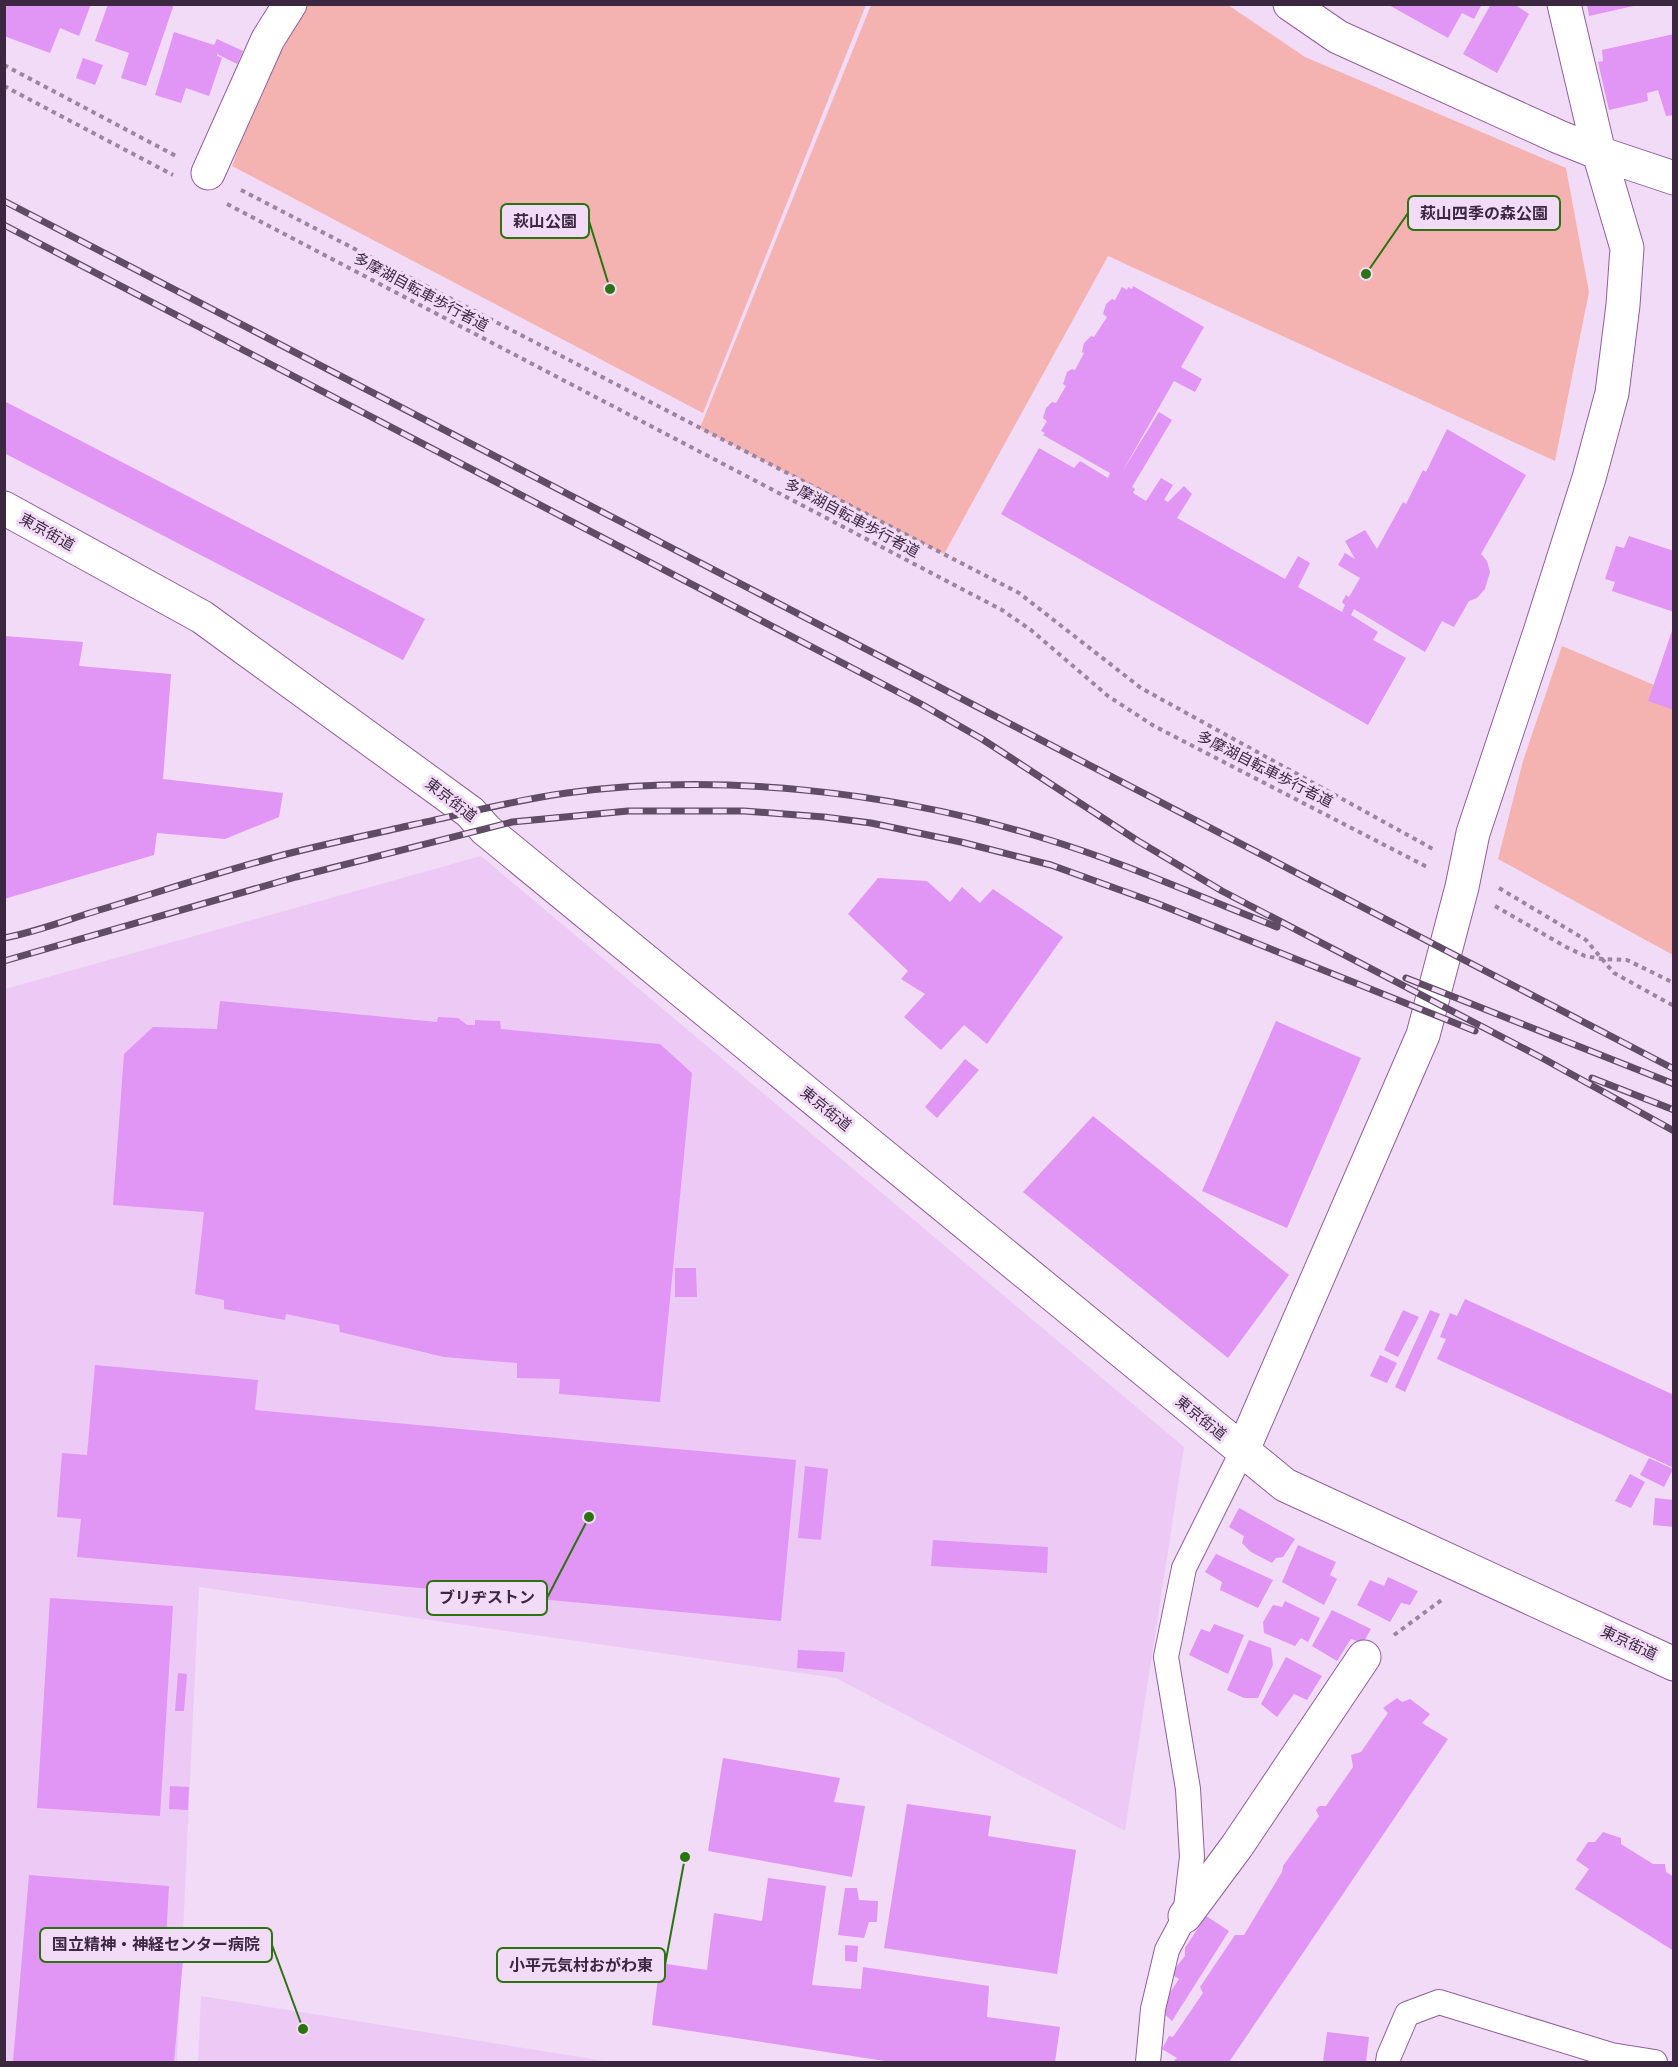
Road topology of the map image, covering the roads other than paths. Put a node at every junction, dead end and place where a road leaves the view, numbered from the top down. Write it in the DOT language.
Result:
graph roads {
  1 [pos="290,4"];
  2 [pos="1290,4"];
  3 [pos="1564,4"];
  4 [pos="1599,153"];
  5 [pos="1674,178"];
  6 [pos="204,184"];
  7 [pos="4,508"];
  8 [pos="1242,1452"];
  9 [pos="1364,1657"];
  10 [pos="1674,1664"];
  11 [pos="1185,1916"];
  12 [pos="1148,2062"];
  13 [pos="1388,2062"];
  14 [pos="1655,2062"];
  1 -- 6 [label="street"];
  2 -- 4 [label="street"];
  3 -- 4 [label="street"];
  4 -- 5 [label="street"];
  4 -- 8 [label="street"];
  7 -- 8 [label="street, 東京街道"];
  8 -- 10 [label="street, 東京街道"];
  8 -- 11 [label="lane"];
  9 -- 11 [label="street"];
  11 -- 12 [label="lane"];
  13 -- 14 [label="lane"];
}
